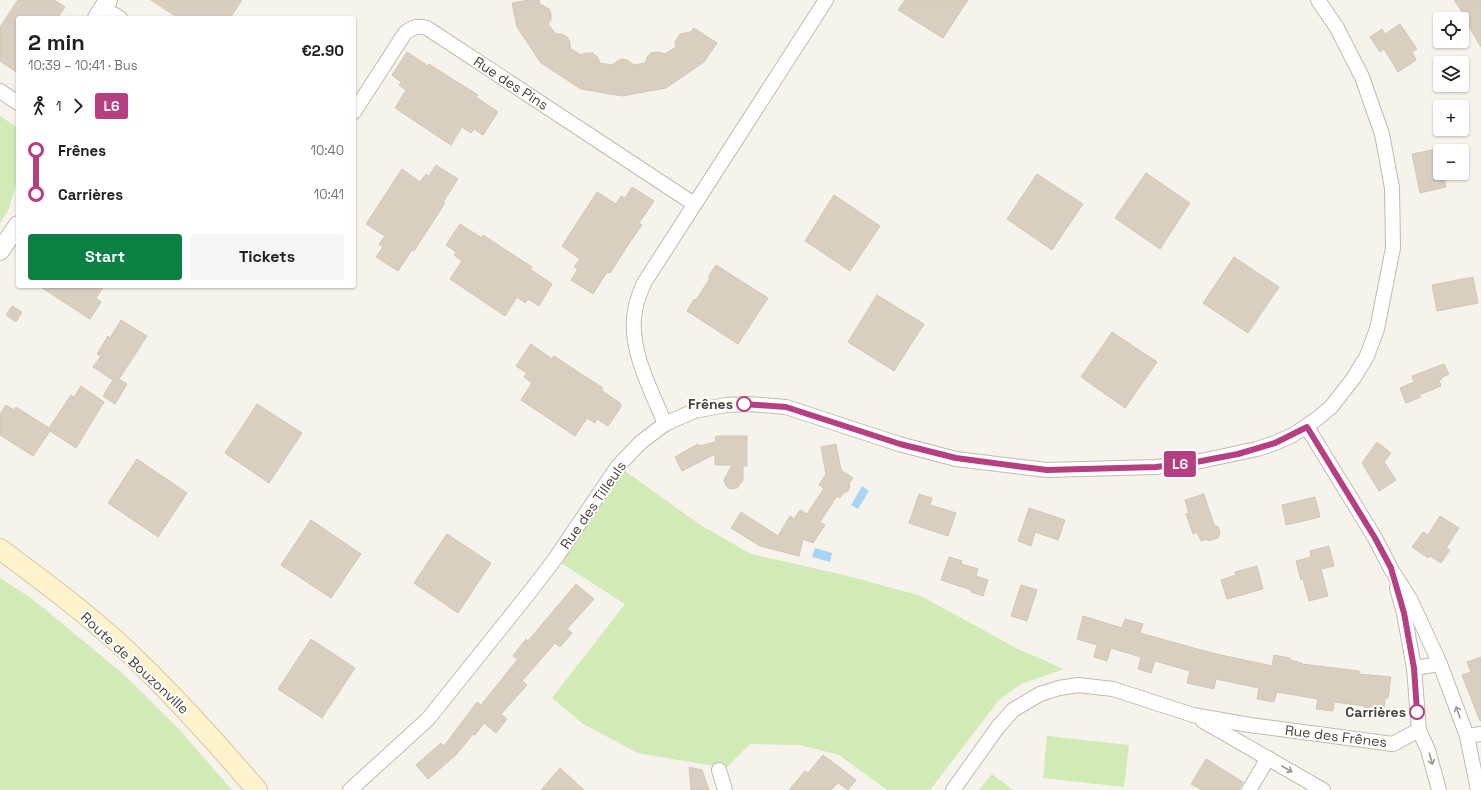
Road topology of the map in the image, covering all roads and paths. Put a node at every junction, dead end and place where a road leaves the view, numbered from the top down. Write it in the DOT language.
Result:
graph roads {
  1 [pos="826,0"];
  2 [pos="1318,0"];
  3 [pos="103,9"];
  4 [pos="116,16"];
  5 [pos="0,91"];
  6 [pos="16,102"];
  7 [pos="356,109"];
  8 [pos="694,204"];
  9 [pos="16,228"];
  10 [pos="0,251"];
  11 [pos="665,424"];
  12 [pos="1307,427"];
  13 [pos="0,549"];
  14 [pos="1391,568"];
  15 [pos="1440,664"];
  16 [pos="1414,668"];
  17 [pos="1193,715"];
  18 [pos="1250,725"];
  19 [pos="1419,730"];
  20 [pos="1481,734"];
  21 [pos="1467,736"];
  22 [pos="1243,743"];
  23 [pos="1268,758"];
  24 [pos="719,770"];
  25 [pos="257,790"];
  26 [pos="350,790"];
  27 [pos="725,790"];
  28 [pos="953,790"];
  29 [pos="1249,790"];
  30 [pos="1323,790"];
  31 [pos="1439,790"];
  32 [pos="1478,790"];
  1 -- 8 [label="street"];
  2 -- 12 [label="street, Rue des Tilleuls"];
  3 -- 4 [label="street"];
  5 -- 6 [label="street"];
  7 -- 8 [label="street, Rue des Pins"];
  8 -- 11 [label="street"];
  9 -- 10 [label="street"];
  11 -- 12 [label="street, Rue des Tilleuls"];
  11 -- 26 [label="street, Rue des Tilleuls"];
  12 -- 14 [label="street"];
  13 -- 25 [label="main road, Route de Bouzonville"];
  14 -- 15 [label="street"];
  14 -- 16 [label="street"];
  15 -- 16 [label="street"];
  21 -- 15 [label="street, one-way"];
  16 -- 19 [label="street"];
  17 -- 18 [label="street, Rue des Frênes"];
  17 -- 22 [label="street, Rue des Frênes"];
  17 -- 28 [label="street, Rue des Frênes"];
  18 -- 19 [label="street, Rue des Frênes"];
  18 -- 22 [label="street"];
  19 -- 31 [label="street, one-way"];
  20 -- 21 [label="street"];
  21 -- 32 [label="street"];
  22 -- 23 [label="street, Rue des Frênes"];
  23 -- 29 [label="street"];
  23 -- 30 [label="street, Rue des Frênes, one-way"];
  24 -- 27 [label="street"];
}
